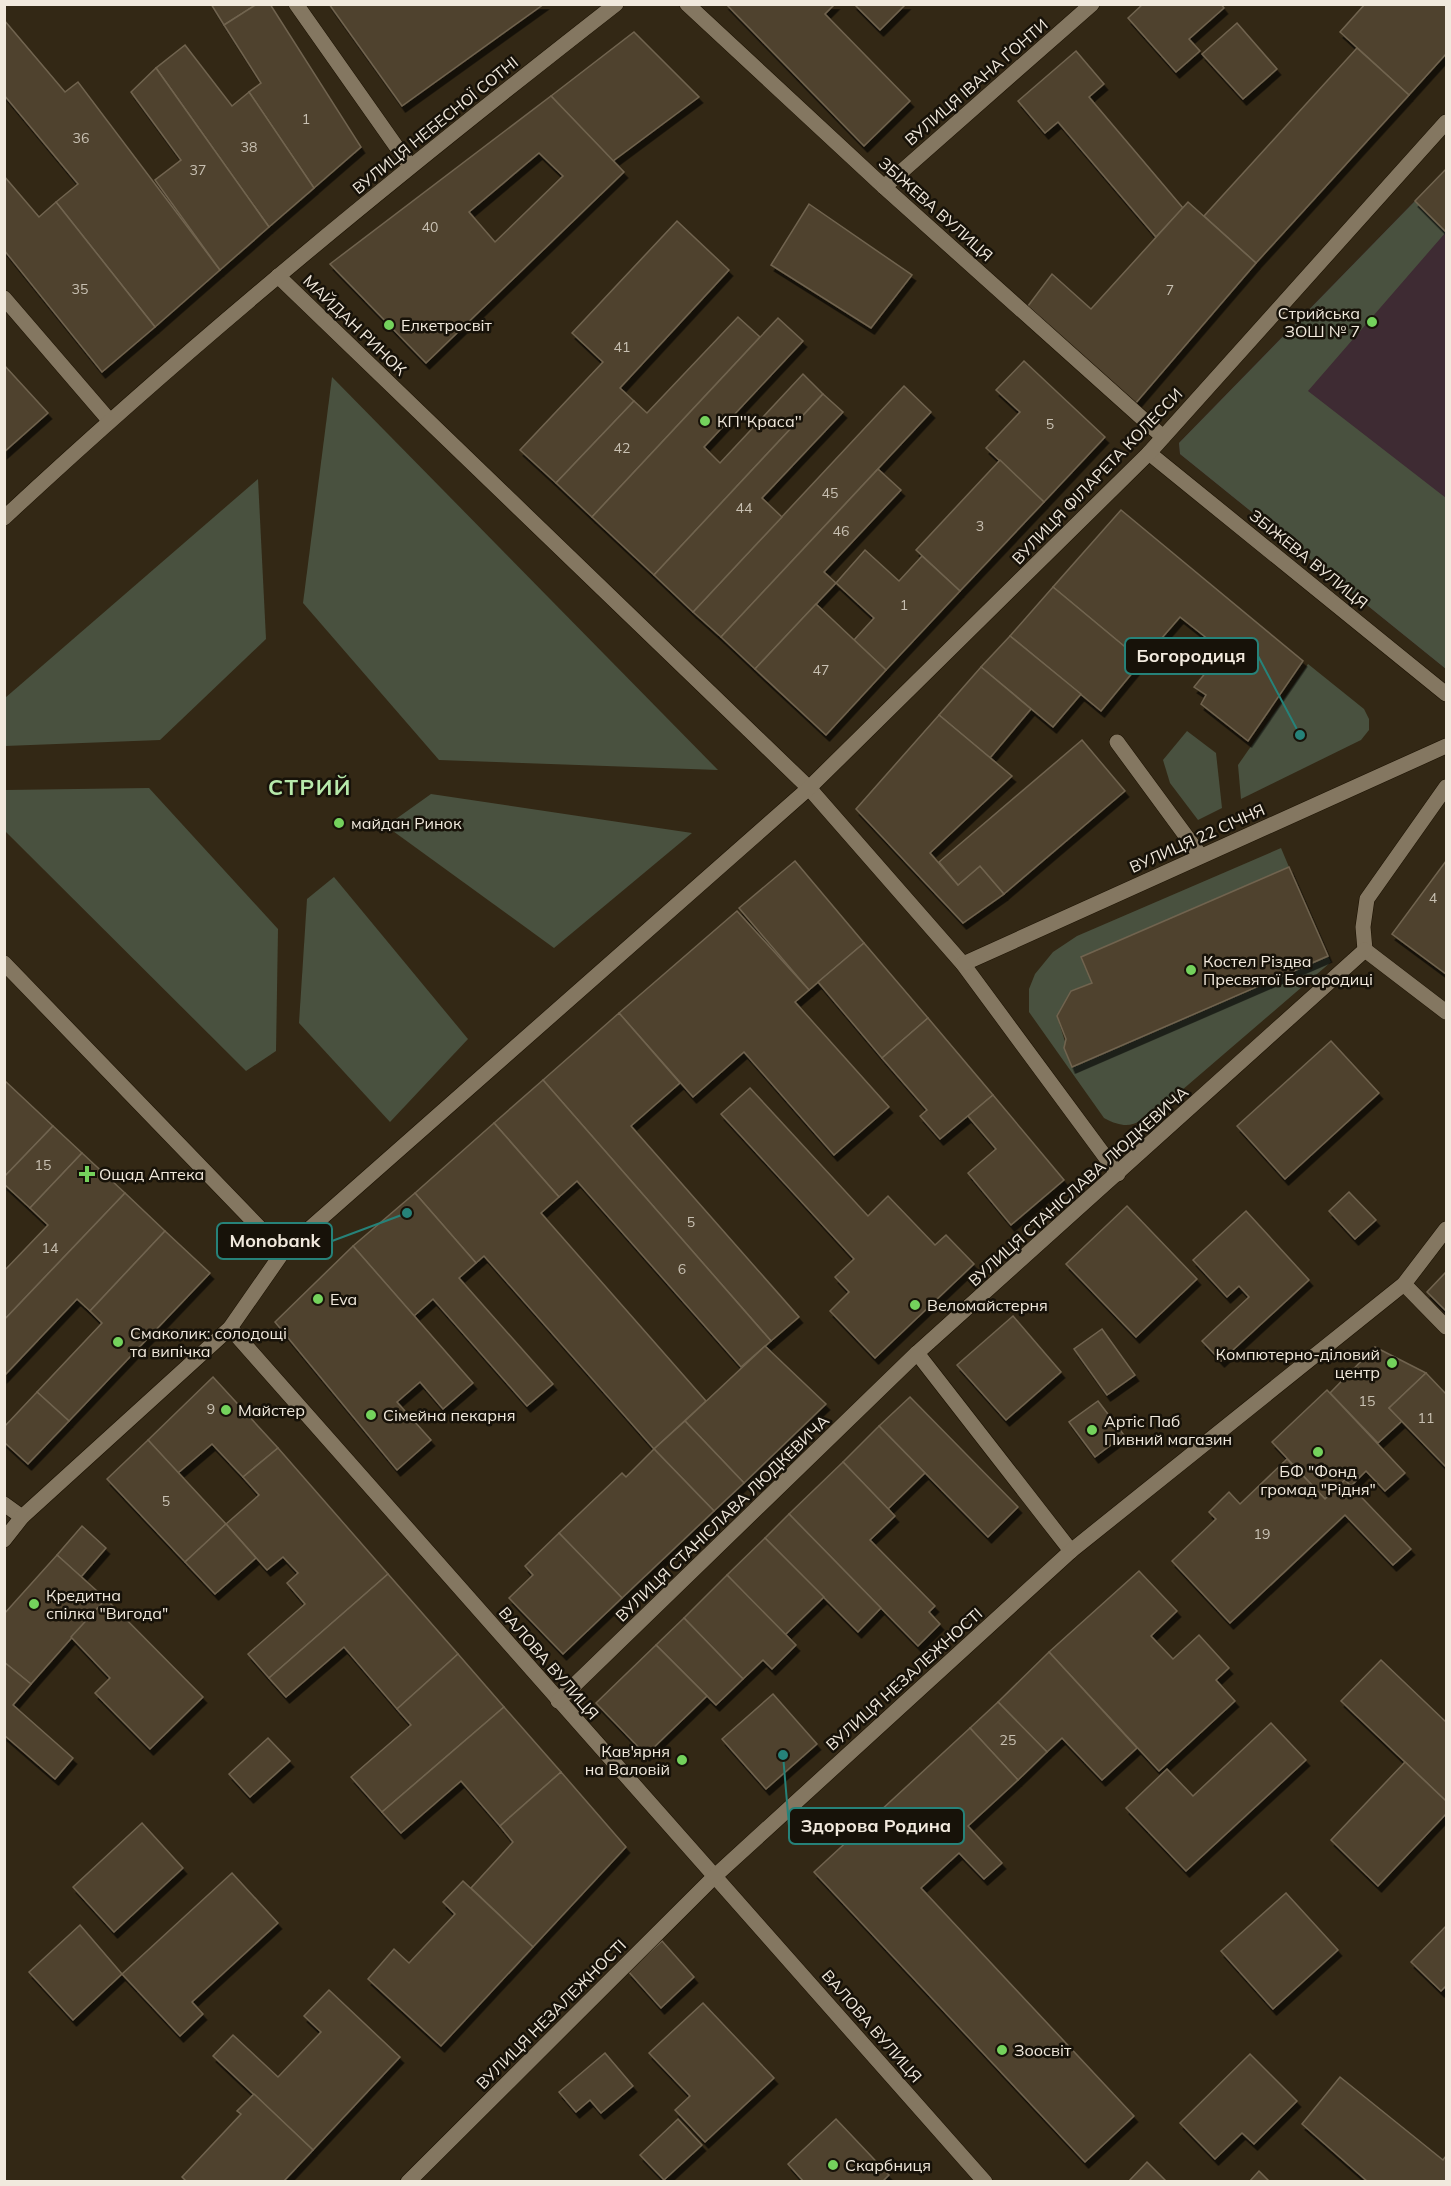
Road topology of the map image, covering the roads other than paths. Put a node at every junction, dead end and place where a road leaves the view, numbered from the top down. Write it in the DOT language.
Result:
graph roads {
  1 [pos="296,4"];
  2 [pos="616,4"];
  3 [pos="687,4"];
  4 [pos="1092,4"];
  5 [pos="1446,122"];
  6 [pos="410,166"];
  7 [pos="884,187"];
  8 [pos="278,276"];
  9 [pos="4,298"];
  10 [pos="108,420"];
  11 [pos="1163,437"];
  12 [pos="1149,453"];
  13 [pos="4,518"];
  14 [pos="1446,694"];
  15 [pos="1117,741"];
  16 [pos="1446,746"];
  17 [pos="1446,787"];
  18 [pos="809,788"];
  19 [pos="1200,855"];
  20 [pos="1365,950"];
  21 [pos="4,963"];
  22 [pos="963,964"];
  23 [pos="1446,1012"];
  24 [pos="1118,1174"];
  25 [pos="1446,1229"];
  26 [pos="283,1252"];
  27 [pos="1404,1284"];
  28 [pos="1446,1327"];
  29 [pos="230,1328"];
  30 [pos="917,1353"];
  31 [pos="4,1504"];
  32 [pos="22,1517"];
  33 [pos="4,1540"];
  34 [pos="1071,1551"];
  35 [pos="558,1701"];
  36 [pos="715,1876"];
  37 [pos="408,2181"];
  38 [pos="985,2181"];
  1 -- 6 [label="street"];
  2 -- 6 [label="street, ВУЛИЦЯ НЕБЕСНОЇ СОТНІ"];
  3 -- 7 [label="street, ЗБІЖЕВА ВУЛИЦЯ"];
  4 -- 7 [label="street, ВУЛИЦЯ ІВАНА ҐОНТИ"];
  5 -- 11 [label="street, ВУЛИЦЯ ФІЛАРЕТА КОЛЕССИ"];
  6 -- 8 [label="street, ВУЛИЦЯ НЕБЕСНОЇ СОТНІ"];
  7 -- 11 [label="street, ЗБІЖЕВА ВУЛИЦЯ"];
  8 -- 10 [label="street, МАЙДАН РИНОК"];
  8 -- 18 [label="street, МАЙДАН РИНОК"];
  9 -- 10 [label="street"];
  10 -- 13 [label="street, МАЙДАН РИНОК"];
  11 -- 12 [label="street, ВУЛИЦЯ ФІЛАРЕТА КОЛЕССИ"];
  12 -- 14 [label="street, ЗБІЖЕВА ВУЛИЦЯ"];
  12 -- 18 [label="street, ВУЛИЦЯ ФІЛАРЕТА КОЛЕССИ"];
  15 -- 19 [label="street"];
  16 -- 19 [label="street, ВУЛИЦЯ 22 СІЧНЯ"];
  17 -- 20 [label="street"];
  18 -- 22 [label="street"];
  18 -- 26 [label="street"];
  19 -- 22 [label="street, ВУЛИЦЯ 22 СІЧНЯ"];
  20 -- 23 [label="street"];
  20 -- 24 [label="street, ВУЛИЦЯ СТАНІСЛАВА ЛЮДКЕВИЧА"];
  21 -- 26 [label="street"];
  22 -- 24 [label="street"];
  24 -- 30 [label="street, ВУЛИЦЯ СТАНІСЛАВА ЛЮДКЕВИЧА"];
  25 -- 27 [label="street, ВУЛИЦЯ НЕЗАЛЕЖНОСТІ"];
  26 -- 29 [label="street"];
  27 -- 28 [label="street"];
  27 -- 34 [label="street, ВУЛИЦЯ НЕЗАЛЕЖНОСТІ"];
  29 -- 32 [label="street"];
  29 -- 35 [label="street, ВАЛОВА ВУЛИЦЯ"];
  30 -- 34 [label="street"];
  30 -- 35 [label="street, ВУЛИЦЯ СТАНІСЛАВА ЛЮДКЕВИЧА"];
  31 -- 32 [label="street"];
  32 -- 33 [label="street"];
  34 -- 36 [label="street, ВУЛИЦЯ НЕЗАЛЕЖНОСТІ"];
  35 -- 36 [label="street, ВАЛОВА ВУЛИЦЯ"];
  36 -- 37 [label="street, ВУЛИЦЯ НЕЗАЛЕЖНОСТІ"];
  36 -- 38 [label="street, ВАЛОВА ВУЛИЦЯ"];
}
